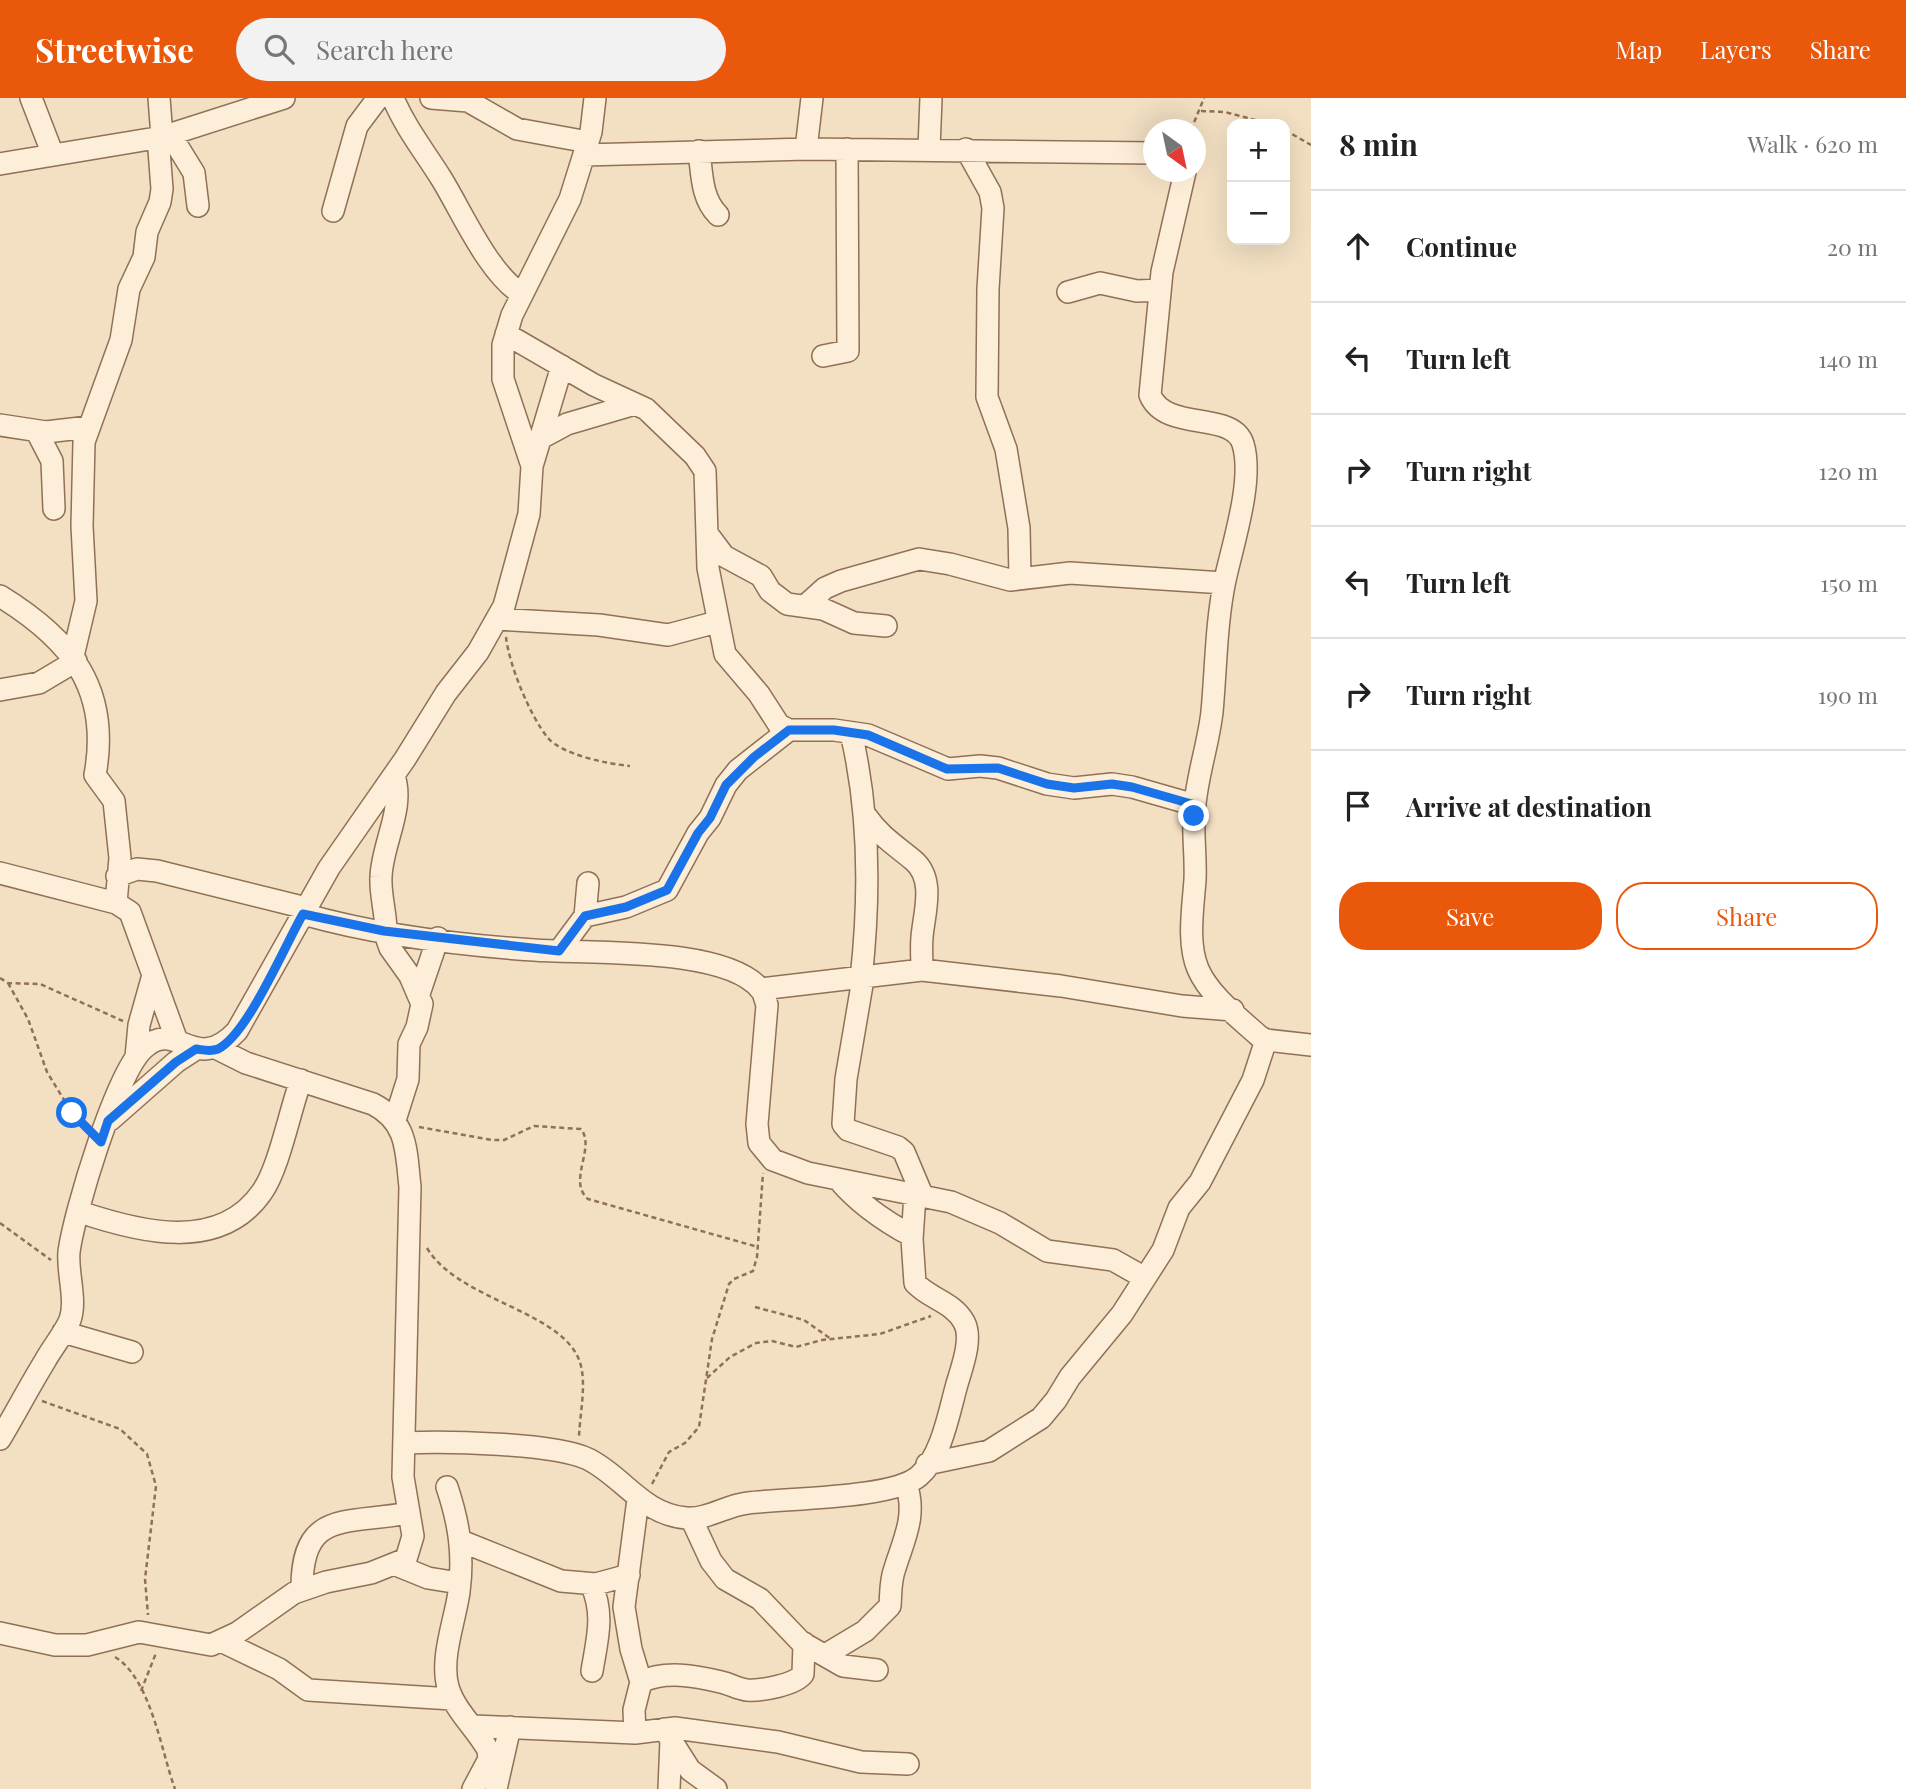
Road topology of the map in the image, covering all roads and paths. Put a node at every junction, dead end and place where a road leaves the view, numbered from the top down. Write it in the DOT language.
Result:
graph roads {
  1 [pos="31,98"];
  2 [pos="159,98"];
  3 [pos="284,98"];
  4 [pos="378,98"];
  5 [pos="393,98"];
  6 [pos="431,98"];
  7 [pos="595,98"];
  8 [pos="812,98"];
  9 [pos="931,98"];
  10 [pos="1204,98"];
  11 [pos="1201,111"];
  12 [pos="1197,119"];
  13 [pos="1252,119"];
  14 [pos="1290,133"];
  15 [pos="163,136"];
  16 [pos="1311,145"];
  17 [pos="586,148"];
  18 [pos="806,149"];
  19 [pos="847,149"];
  20 [pos="929,149"];
  21 [pos="966,149"];
  22 [pos="699,151"];
  23 [pos="1143,153"];
  24 [pos="53,155"];
  25 [pos="0,164"];
  26 [pos="1183,182"];
  27 [pos="198,206"];
  28 [pos="333,211"];
  29 [pos="718,215"];
  30 [pos="1160,290"];
  31 [pos="1068,292"];
  32 [pos="522,294"];
  33 [pos="506,334"];
  34 [pos="823,356"];
  35 [pos="562,366"];
  36 [pos="635,404"];
  37 [pos="0,425"];
  38 [pos="89,427"];
  39 [pos="37,432"];
  40 [pos="541,438"];
  41 [pos="532,466"];
  42 [pos="54,509"];
  43 [pos="709,536"];
  44 [pos="1020,578"];
  45 [pos="1224,583"];
  46 [pos="0,596"];
  47 [pos="805,606"];
  48 [pos="501,619"];
  49 [pos="717,622"];
  50 [pos="886,626"];
  51 [pos="74,659"];
  52 [pos="0,690"];
  53 [pos="789,730"];
  54 [pos="851,733"];
  55 [pos="630,766"];
  56 [pos="394,776"];
  57 [pos="1195,805"];
  58 [pos="866,816"];
  59 [pos="0,873"];
  60 [pos="117,876"];
  61 [pos="588,883"];
  62 [pos="116,903"];
  63 [pos="305,911"];
  64 [pos="585,916"];
  65 [pos="385,931"];
  66 [pos="438,938"];
  67 [pos="559,951"];
  68 [pos="922,970"];
  69 [pos="153,975"];
  70 [pos="0,978"];
  71 [pos="862,979"];
  72 [pos="8,983"];
  73 [pos="761,989"];
  74 [pos="419,994"];
  75 [pos="1233,1010"];
  76 [pos="139,1025"];
  77 [pos="1266,1040"];
  78 [pos="1311,1045"];
  79 [pos="197,1046"];
  80 [pos="136,1058"];
  81 [pos="301,1080"];
  82 [pos="397,1122"];
  83 [pos="104,1132"];
  84 [pos="765,1152"];
  85 [pos="838,1179"];
  86 [pos="919,1196"];
  87 [pos="80,1212"];
  88 [pos="0,1223"];
  89 [pos="411,1230"];
  90 [pos="912,1236"];
  91 [pos="758,1247"];
  92 [pos="68,1276"];
  93 [pos="1145,1278"];
  94 [pos="947,1303"];
  95 [pos="755,1307"];
  96 [pos="62,1332"];
  97 [pos="831,1339"];
  98 [pos="132,1352"];
  99 [pos="707,1378"];
  100 [pos="26,1394"];
  101 [pos="0,1439"];
  102 [pos="404,1443"];
  103 [pos="578,1455"];
  104 [pos="927,1465"];
  105 [pos="906,1484"];
  106 [pos="447,1487"];
  107 [pos="640,1500"];
  108 [pos="408,1513"];
  109 [pos="691,1518"];
  110 [pos="461,1541"];
  111 [pos="493,1554"];
  112 [pos="396,1565"];
  113 [pos="629,1575"];
  114 [pos="460,1578"];
  115 [pos="591,1584"];
  116 [pos="302,1590"];
  117 [pos="627,1620"];
  118 [pos="600,1621"];
  119 [pos="0,1633"];
  120 [pos="151,1633"];
  121 [pos="223,1642"];
  122 [pos="804,1643"];
  123 [pos="107,1655"];
  124 [pos="825,1655"];
  125 [pos="877,1670"];
  126 [pos="592,1671"];
  127 [pos="641,1682"];
  128 [pos="141,1691"];
  129 [pos="452,1699"];
  130 [pos="473,1726"];
  131 [pos="510,1727"];
  132 [pos="635,1732"];
  133 [pos="667,1734"];
  134 [pos="908,1763"];
  135 [pos="175,1789"];
  136 [pos="473,1789"];
  137 [pos="496,1789"];
  138 [pos="669,1789"];
  139 [pos="716,1789"];
  1 -- 24 [label="street"];
  2 -- 15 [label="street"];
  3 -- 15 [label="street"];
  4 -- 28 [label="street"];
  5 -- 32 [label="street"];
  6 -- 17 [label="street"];
  7 -- 17 [label="street"];
  8 -- 18 [label="street"];
  9 -- 20 [label="street"];
  10 -- 11 [label="path"];
  11 -- 12 [label="path"];
  11 -- 13 [label="path"];
  14 -- 16 [label="path"];
  15 -- 24 [label="street"];
  15 -- 27 [label="street"];
  15 -- 38 [label="street"];
  17 -- 22 [label="street"];
  17 -- 32 [label="street"];
  18 -- 19 [label="street"];
  18 -- 22 [label="street"];
  19 -- 20 [label="street"];
  19 -- 34 [label="street"];
  20 -- 21 [label="street"];
  21 -- 23 [label="street"];
  21 -- 44 [label="street"];
  22 -- 29 [label="street"];
  24 -- 25 [label="street"];
  26 -- 30 [label="street"];
  30 -- 31 [label="street"];
  30 -- 45 [label="street"];
  32 -- 33 [label="street"];
  33 -- 35 [label="street"];
  33 -- 41 [label="street"];
  35 -- 36 [label="street"];
  35 -- 40 [label="street"];
  36 -- 40 [label="street"];
  36 -- 43 [label="street"];
  37 -- 39 [label="street"];
  38 -- 39 [label="street"];
  38 -- 51 [label="street"];
  39 -- 42 [label="street"];
  40 -- 41 [label="street"];
  41 -- 48 [label="street"];
  43 -- 47 [label="street"];
  43 -- 49 [label="street"];
  44 -- 45 [label="street"];
  44 -- 47 [label="street"];
  45 -- 57 [label="street"];
  46 -- 51 [label="street"];
  47 -- 50 [label="street"];
  48 -- 49 [label="street"];
  48 -- 55 [label="path"];
  48 -- 56 [label="street"];
  49 -- 53 [label="street"];
  51 -- 52 [label="street"];
  51 -- 60 [label="street"];
  53 -- 54 [label="street"];
  53 -- 64 [label="street"];
  54 -- 57 [label="street"];
  54 -- 58 [label="street"];
  56 -- 63 [label="street"];
  56 -- 65 [label="street"];
  57 -- 75 [label="street"];
  58 -- 68 [label="street"];
  58 -- 71 [label="street"];
  59 -- 62 [label="street"];
  60 -- 62 [label="street"];
  60 -- 63 [label="street"];
  61 -- 64 [label="street"];
  62 -- 69 [label="street"];
  63 -- 65 [label="street"];
  63 -- 79 [label="street"];
  64 -- 67 [label="street"];
  65 -- 66 [label="street"];
  65 -- 74 [label="street"];
  66 -- 67 [label="street"];
  66 -- 74 [label="street"];
  67 -- 73 [label="street"];
  68 -- 71 [label="street"];
  68 -- 75 [label="street"];
  69 -- 76 [label="street"];
  69 -- 79 [label="street"];
  70 -- 72 [label="path"];
  71 -- 73 [label="street"];
  71 -- 86 [label="street"];
  72 -- 76 [label="path"];
  72 -- 83 [label="path"];
  73 -- 84 [label="street"];
  74 -- 82 [label="street"];
  75 -- 77 [label="street"];
  76 -- 80 [label="street"];
  77 -- 78 [label="street"];
  77 -- 93 [label="street"];
  79 -- 80 [label="street"];
  79 -- 81 [label="street"];
  79 -- 83 [label="street"];
  80 -- 83 [label="street"];
  81 -- 82 [label="street"];
  81 -- 87 [label="street"];
  82 -- 89 [label="street"];
  82 -- 91 [label="path"];
  83 -- 87 [label="street"];
  84 -- 85 [label="street"];
  84 -- 91 [label="path"];
  85 -- 86 [label="street"];
  85 -- 90 [label="street"];
  86 -- 90 [label="street"];
  86 -- 93 [label="street"];
  87 -- 92 [label="street"];
  88 -- 92 [label="path"];
  89 -- 102 [label="street"];
  89 -- 103 [label="path"];
  90 -- 94 [label="street"];
  91 -- 99 [label="path"];
  92 -- 96 [label="street"];
  93 -- 104 [label="street"];
  94 -- 97 [label="path"];
  94 -- 104 [label="street"];
  95 -- 97 [label="path"];
  96 -- 98 [label="street"];
  96 -- 100 [label="street"];
  97 -- 99 [label="path"];
  99 -- 107 [label="path"];
  100 -- 101 [label="street"];
  100 -- 120 [label="path"];
  102 -- 103 [label="street"];
  102 -- 108 [label="street"];
  103 -- 107 [label="street"];
  104 -- 105 [label="street"];
  105 -- 109 [label="street"];
  105 -- 124 [label="street"];
  106 -- 110 [label="street"];
  107 -- 109 [label="street"];
  107 -- 113 [label="street"];
  108 -- 112 [label="street"];
  108 -- 116 [label="street"];
  109 -- 122 [label="street"];
  110 -- 111 [label="street"];
  110 -- 114 [label="street"];
  111 -- 114 [label="street"];
  111 -- 115 [label="street"];
  112 -- 114 [label="street"];
  112 -- 116 [label="street"];
  113 -- 115 [label="street"];
  113 -- 117 [label="street"];
  114 -- 129 [label="street"];
  115 -- 118 [label="street"];
  116 -- 121 [label="street"];
  117 -- 118 [label="street"];
  117 -- 127 [label="street"];
  118 -- 126 [label="street"];
  119 -- 120 [label="street"];
  120 -- 121 [label="street"];
  120 -- 128 [label="path"];
  121 -- 129 [label="street"];
  122 -- 124 [label="street"];
  122 -- 127 [label="street"];
  123 -- 128 [label="path"];
  124 -- 125 [label="street"];
  127 -- 132 [label="street"];
  128 -- 135 [label="path"];
  129 -- 130 [label="street"];
  130 -- 131 [label="street"];
  130 -- 136 [label="street"];
  131 -- 132 [label="street"];
  131 -- 137 [label="street"];
  132 -- 133 [label="street"];
  133 -- 134 [label="street"];
  133 -- 138 [label="street"];
  133 -- 139 [label="street"];
}
